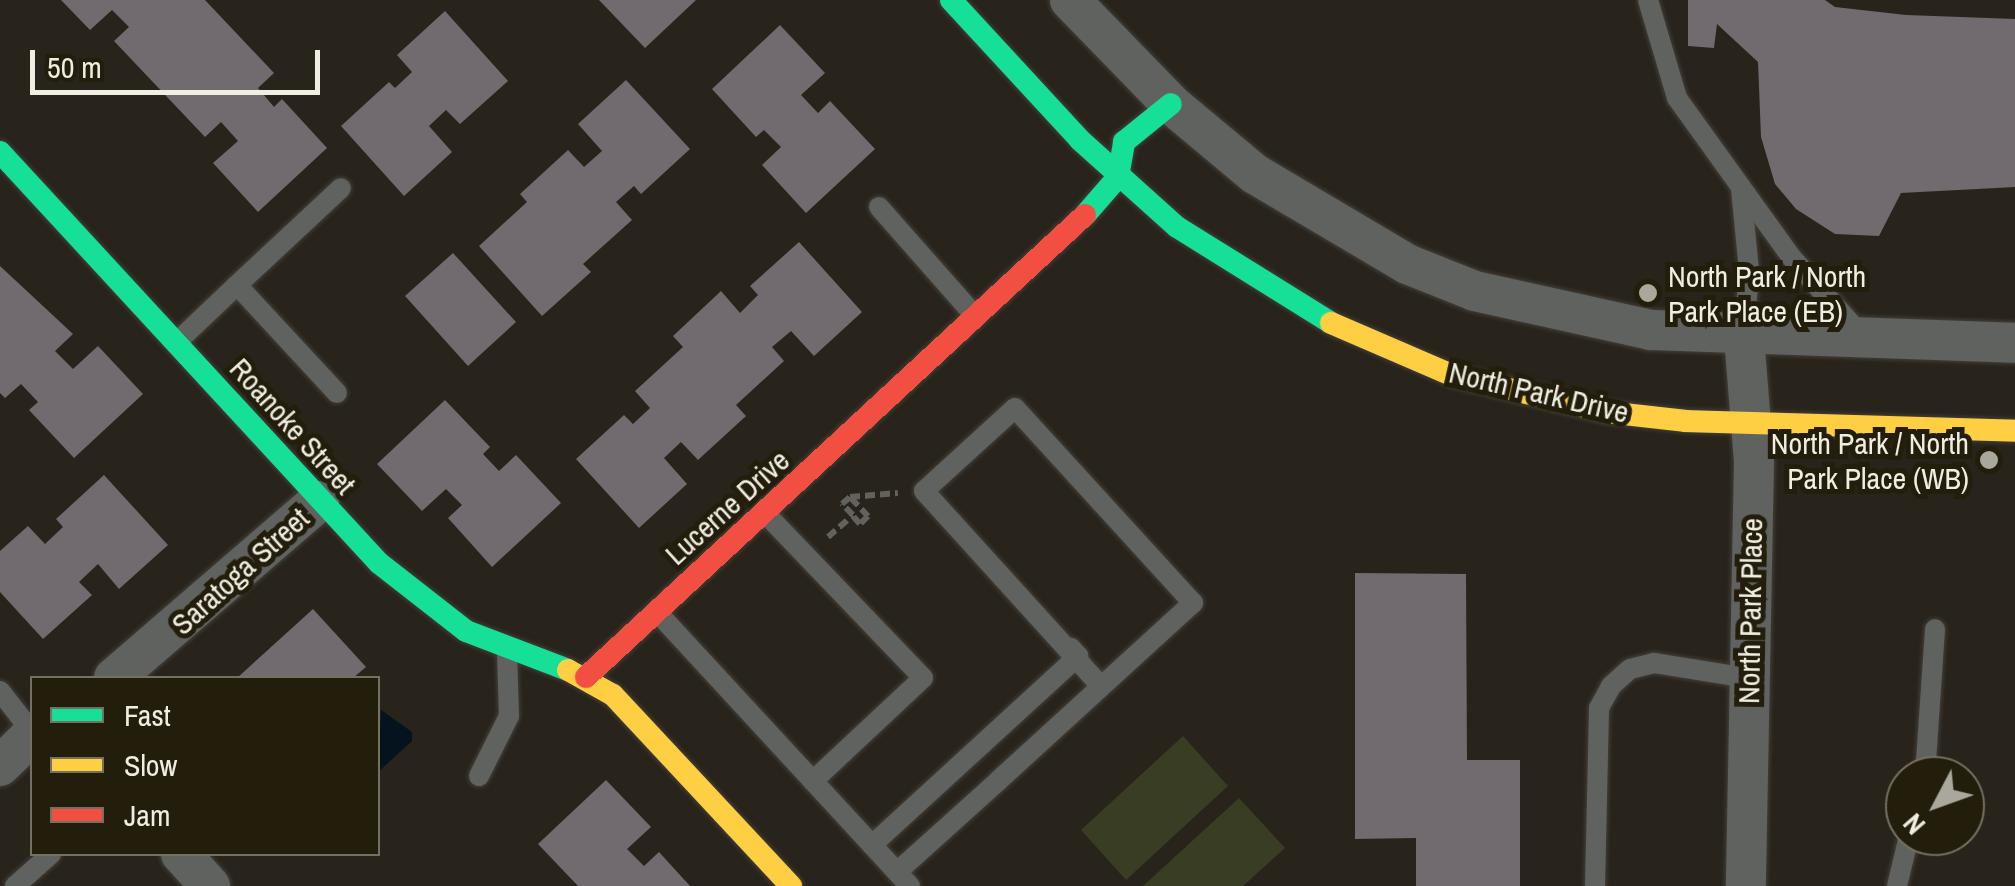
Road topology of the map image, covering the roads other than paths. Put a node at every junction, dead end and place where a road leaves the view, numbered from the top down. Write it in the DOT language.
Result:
graph roads {
  1 [pos="951,0"];
  2 [pos="1070,0"];
  3 [pos="1648,0"];
  4 [pos="1171,104"];
  5 [pos="0,152"];
  6 [pos="1118,177"];
  7 [pos="1741,187"];
  8 [pos="341,188"];
  9 [pos="878,207"];
  10 [pos="237,285"];
  11 [pos="976,317"];
  12 [pos="1744,338"];
  13 [pos="1865,339"];
  14 [pos="176,342"];
  15 [pos="2015,343"];
  16 [pos="338,393"];
  17 [pos="1747,424"];
  18 [pos="2015,431"];
  19 [pos="925,491"];
  20 [pos="318,501"];
  21 [pos="765,513"];
  22 [pos="656,611"];
  23 [pos="1935,629"];
  24 [pos="506,651"];
  25 [pos="1078,656"];
  26 [pos="116,676"];
  27 [pos="586,677"];
  28 [pos="1748,678"];
  29 [pos="1102,686"];
  30 [pos="0,691"];
  31 [pos="30,730"];
  32 [pos="30,735"];
  33 [pos="1925,756"];
  34 [pos="0,766"];
  35 [pos="479,776"];
  36 [pos="813,781"];
  37 [pos="872,845"];
  38 [pos="49,856"];
  39 [pos="183,856"];
  40 [pos="1905,856"];
  41 [pos="903,879"];
  42 [pos="16,886"];
  43 [pos="210,886"];
  44 [pos="791,886"];
  45 [pos="1595,886"];
  46 [pos="1746,886"];
  47 [pos="1897,886"];
  1 -- 6 [label="street, North Park Drive"];
  2 -- 4 [label="street"];
  3 -- 7 [label="lane"];
  4 -- 6 [label="street"];
  4 -- 12 [label="street"];
  5 -- 14 [label="street, Roanoke Street"];
  6 -- 11 [label="street, Lucerne Drive"];
  6 -- 17 [label="street, North Park Drive"];
  7 -- 12 [label="lane"];
  7 -- 13 [label="lane"];
  8 -- 10 [label="lane"];
  9 -- 11 [label="lane"];
  10 -- 14 [label="lane"];
  10 -- 16 [label="lane"];
  11 -- 21 [label="street, Lucerne Drive"];
  12 -- 13 [label="street"];
  12 -- 17 [label="street, North Park Place"];
  13 -- 15 [label="street"];
  14 -- 20 [label="street, Roanoke Street"];
  17 -- 18 [label="street, North Park Drive"];
  17 -- 28 [label="street, North Park Place"];
  19 -- 25 [label="lane"];
  19 -- 25 [label="lane"];
  19 -- 29 [label="lane"];
  19 -- 29 [label="lane"];
  20 -- 24 [label="street, Roanoke Street"];
  20 -- 26 [label="street, Saratoga Street"];
  21 -- 22 [label="street, Lucerne Drive"];
  21 -- 36 [label="lane"];
  22 -- 27 [label="street, Lucerne Drive"];
  22 -- 36 [label="lane"];
  23 -- 33 [label="lane"];
  24 -- 27 [label="street, Roanoke Street"];
  24 -- 35 [label="lane"];
  25 -- 37 [label="lane"];
  27 -- 44 [label="street"];
  28 -- 45 [label="lane"];
  28 -- 46 [label="street, North Park Place"];
  29 -- 41 [label="lane"];
  30 -- 31 [label="lane"];
  32 -- 34 [label="street"];
  36 -- 37 [label="lane"];
  37 -- 41 [label="lane"];
  38 -- 42 [label="lane"];
  39 -- 43 [label="street"];
  40 -- 47 [label="lane"];
}
